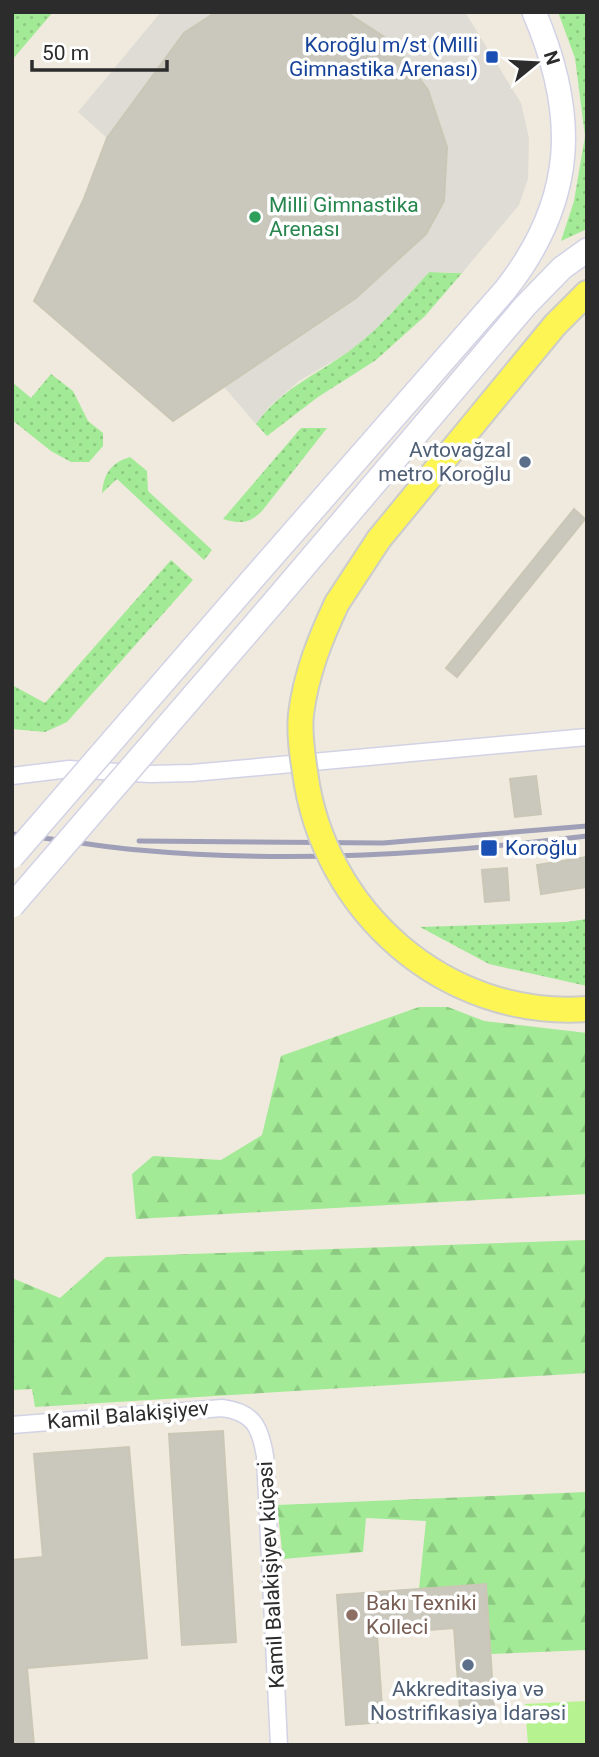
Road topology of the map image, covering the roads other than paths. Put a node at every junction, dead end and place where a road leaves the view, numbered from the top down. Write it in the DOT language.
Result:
graph roads {
  1 [pos="534,12"];
  2 [pos="587,250"];
  3 [pos="587,293"];
  4 [pos="587,737"];
  5 [pos="12,776"];
  6 [pos="12,857"];
  7 [pos="12,906"];
  8 [pos="587,1009"];
  9 [pos="242,1412"];
  10 [pos="12,1425"];
  11 [pos="279,1745"];
  1 -- 6 [label="main road, bridge"];
  2 -- 7 [label="main road, bridge"];
  3 -- 8 [label="main road, bridge"];
  4 -- 5 [label="street"];
  9 -- 10 [label="street, Kamil Balakişiyev"];
  9 -- 11 [label="street, Kamil Balakişiyev küçəsi"];
}
